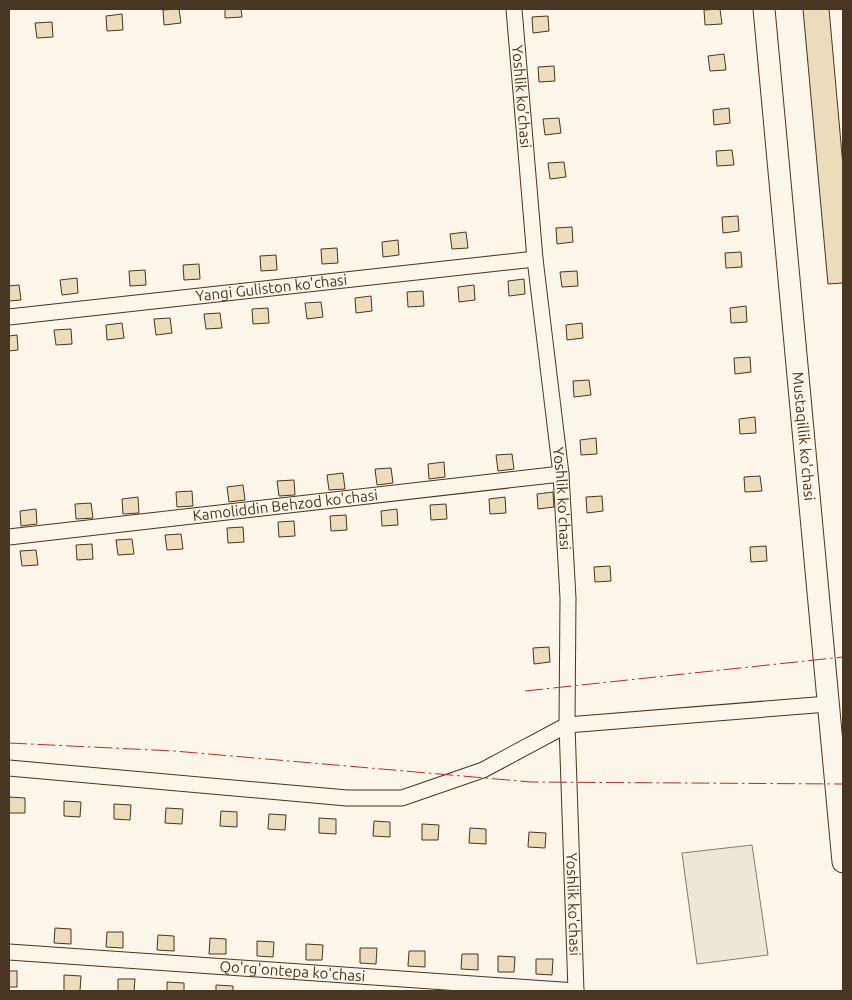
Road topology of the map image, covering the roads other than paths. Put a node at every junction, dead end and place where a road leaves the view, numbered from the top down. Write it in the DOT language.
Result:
graph roads {
  1 [pos="514,9"];
  2 [pos="764,9"];
  3 [pos="534,258"];
  4 [pos="9,317"];
  5 [pos="561,474"];
  6 [pos="9,536"];
  7 [pos="828,704"];
  8 [pos="566,725"];
  9 [pos="9,768"];
  10 [pos="843,862"];
  11 [pos="9,952"];
  12 [pos="576,991"];
  1 -- 3 [label="street, Yoshlik ko'chasi"];
  2 -- 7 [label="main road, Mustaqillik ko'chasi"];
  3 -- 4 [label="street, Yangi Guliston ko'chasi"];
  3 -- 5 [label="street, Yoshlik ko'chasi"];
  5 -- 6 [label="street, Kamoliddin Behzod ko'chasi"];
  5 -- 8 [label="street, Yoshlik ko'chasi"];
  7 -- 8 [label="street"];
  7 -- 10 [label="main road, Mustaqillik ko'chasi"];
  8 -- 9 [label="street"];
  8 -- 12 [label="street, Yoshlik ko'chasi"];
  11 -- 12 [label="street, Qo'rg'ontepa ko'chasi"];
}
